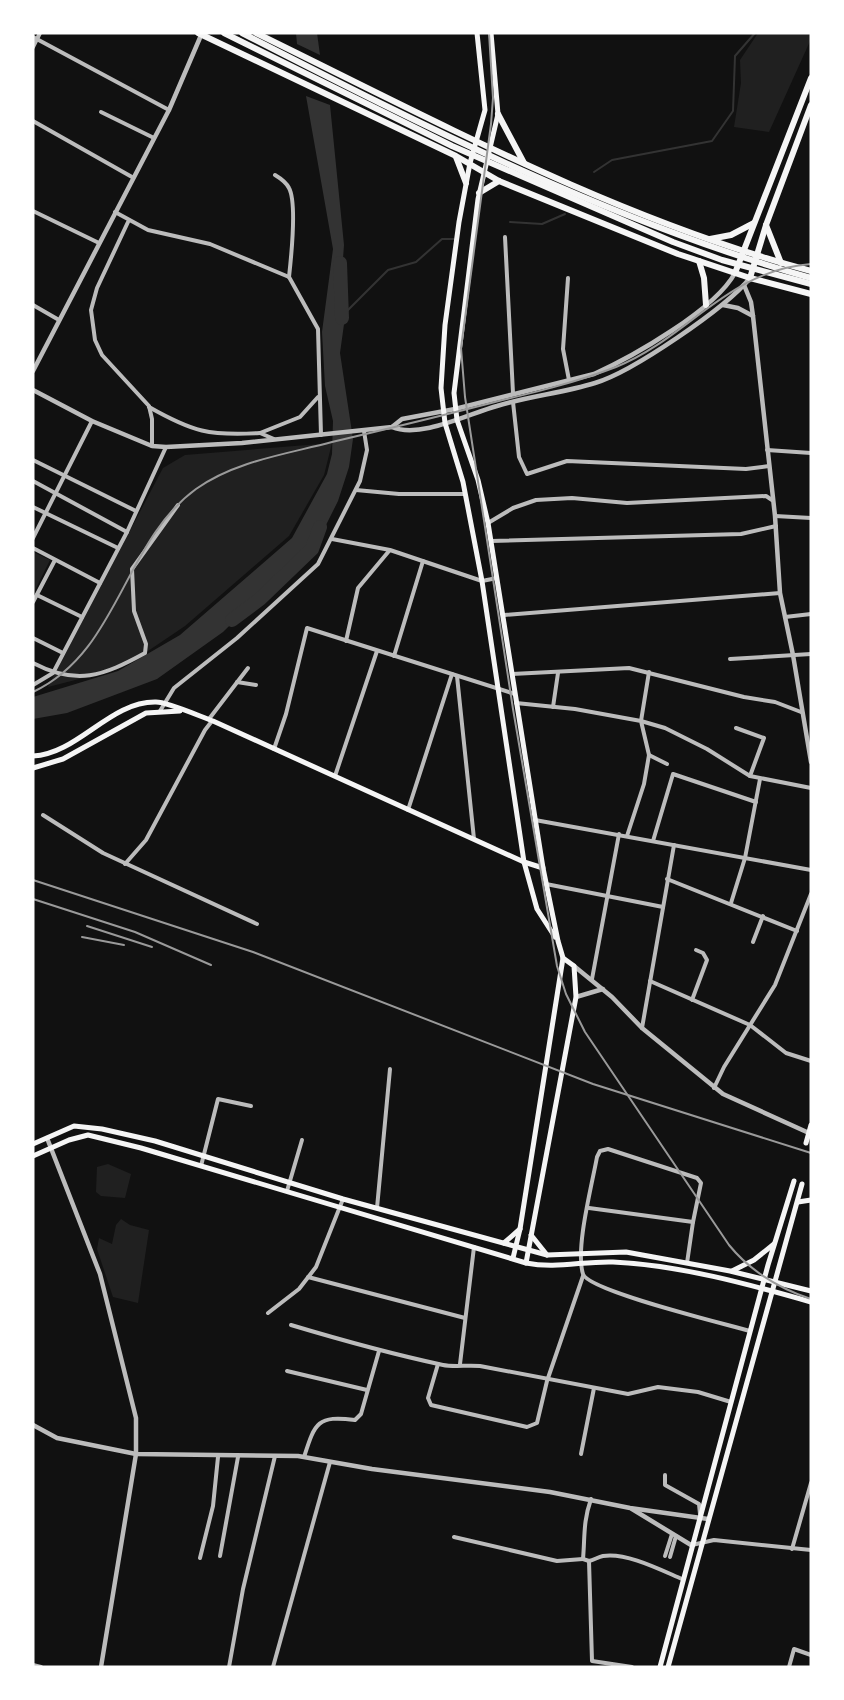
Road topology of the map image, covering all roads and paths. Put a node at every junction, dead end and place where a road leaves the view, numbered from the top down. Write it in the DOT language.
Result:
graph roads {
  1 [pos="40,33"];
  2 [pos="224,33"];
  3 [pos="242,33"];
  4 [pos="256,33"];
  5 [pos="477,33"];
  6 [pos="491,33"];
  7 [pos="201,34"];
  8 [pos="35,38"];
  9 [pos="33,47"];
  10 [pos="811,78"];
  11 [pos="811,105"];
  12 [pos="169,110"];
  13 [pos="101,112"];
  14 [pos="498,114"];
  15 [pos="33,121"];
  16 [pos="154,138"];
  17 [pos="475,141"];
  18 [pos="491,148"];
  19 [pos="456,156"];
  20 [pos="470,163"];
  21 [pos="524,163"];
  22 [pos="485,172"];
  23 [pos="275,175"];
  24 [pos="132,177"];
  25 [pos="499,181"];
  26 [pos="466,183"];
  27 [pos="479,193"];
  28 [pos="33,211"];
  29 [pos="115,212"];
  30 [pos="128,222"];
  31 [pos="756,222"];
  32 [pos="766,225"];
  33 [pos="505,237"];
  34 [pos="710,239"];
  35 [pos="99,243"];
  36 [pos="745,251"];
  37 [pos="756,255"];
  38 [pos="699,261"];
  39 [pos="781,263"];
  40 [pos="811,271"];
  41 [pos="735,273"];
  42 [pos="289,277"];
  43 [pos="747,277"];
  44 [pos="568,278"];
  45 [pos="811,278"];
  46 [pos="811,284"];
  47 [pos="744,285"];
  48 [pos="811,294"];
  49 [pos="33,305"];
  50 [pos="706,305"];
  51 [pos="723,305"];
  52 [pos="753,316"];
  53 [pos="60,320"];
  54 [pos="33,371"];
  55 [pos="568,380"];
  56 [pos="33,390"];
  57 [pos="513,393"];
  58 [pos="318,396"];
  59 [pos="513,402"];
  60 [pos="149,406"];
  61 [pos="455,409"];
  62 [pos="443,412"];
  63 [pos="457,420"];
  64 [pos="93,421"];
  65 [pos="445,423"];
  66 [pos="392,427"];
  67 [pos="364,431"];
  68 [pos="260,433"];
  69 [pos="323,435"];
  70 [pos="275,440"];
  71 [pos="152,446"];
  72 [pos="166,447"];
  73 [pos="767,450"];
  74 [pos="811,453"];
  75 [pos="33,460"];
  76 [pos="769,466"];
  77 [pos="65,476"];
  78 [pos="33,481"];
  79 [pos="356,490"];
  80 [pos="57,493"];
  81 [pos="465,494"];
  82 [pos="772,500"];
  83 [pos="178,505"];
  84 [pos="33,507"];
  85 [pos="136,511"];
  86 [pos="46,513"];
  87 [pos="776,516"];
  88 [pos="811,518"];
  89 [pos="488,523"];
  90 [pos="776,526"];
  91 [pos="127,532"];
  92 [pos="33,538"];
  93 [pos="332,538"];
  94 [pos="491,541"];
  95 [pos="33,548"];
  96 [pos="118,548"];
  97 [pos="390,550"];
  98 [pos="55,560"];
  99 [pos="423,561"];
  100 [pos="498,578"];
  101 [pos="482,581"];
  102 [pos="100,583"];
  103 [pos="780,592"];
  104 [pos="37,595"];
  105 [pos="33,602"];
  106 [pos="811,614"];
  107 [pos="504,615"];
  108 [pos="82,617"];
  109 [pos="784,617"];
  110 [pos="33,638"];
  111 [pos="346,641"];
  112 [pos="377,651"];
  113 [pos="63,653"];
  114 [pos="811,654"];
  115 [pos="794,655"];
  116 [pos="394,656"];
  117 [pos="730,659"];
  118 [pos="33,663"];
  119 [pos="248,668"];
  120 [pos="649,672"];
  121 [pos="53,673"];
  122 [pos="558,673"];
  123 [pos="511,674"];
  124 [pos="454,675"];
  125 [pos="237,682"];
  126 [pos="33,685"];
  127 [pos="256,685"];
  128 [pos="498,689"];
  129 [pos="515,694"];
  130 [pos="164,703"];
  131 [pos="516,704"];
  132 [pos="553,707"];
  133 [pos="160,711"];
  134 [pos="182,711"];
  135 [pos="801,712"];
  136 [pos="211,720"];
  137 [pos="641,721"];
  138 [pos="736,728"];
  139 [pos="274,749"];
  140 [pos="649,755"];
  141 [pos="33,756"];
  142 [pos="811,762"];
  143 [pos="666,764"];
  144 [pos="33,768"];
  145 [pos="334,776"];
  146 [pos="750,776"];
  147 [pos="760,779"];
  148 [pos="811,788"];
  149 [pos="756,802"];
  150 [pos="408,810"];
  151 [pos="43,814"];
  152 [pos="534,820"];
  153 [pos="620,834"];
  154 [pos="627,836"];
  155 [pos="474,840"];
  156 [pos="653,841"];
  157 [pos="674,844"];
  158 [pos="745,858"];
  159 [pos="524,862"];
  160 [pos="124,864"];
  161 [pos="543,868"];
  162 [pos="811,870"];
  163 [pos="668,879"];
  164 [pos="546,884"];
  165 [pos="811,894"];
  166 [pos="608,896"];
  167 [pos="731,903"];
  168 [pos="663,907"];
  169 [pos="762,916"];
  170 [pos="257,924"];
  171 [pos="797,931"];
  172 [pos="558,941"];
  173 [pos="753,942"];
  174 [pos="696,950"];
  175 [pos="563,958"];
  176 [pos="574,966"];
  177 [pos="592,979"];
  178 [pos="650,981"];
  179 [pos="603,989"];
  180 [pos="576,997"];
  181 [pos="692,1000"];
  182 [pos="750,1024"];
  183 [pos="642,1028"];
  184 [pos="811,1061"];
  185 [pos="390,1069"];
  186 [pos="714,1088"];
  187 [pos="251,1106"];
  188 [pos="811,1125"];
  189 [pos="809,1133"];
  190 [pos="47,1138"];
  191 [pos="302,1140"];
  192 [pos="806,1143"];
  193 [pos="33,1144"];
  194 [pos="50,1148"];
  195 [pos="33,1156"];
  196 [pos="203,1157"];
  197 [pos="201,1166"];
  198 [pos="794,1180"];
  199 [pos="291,1182"];
  200 [pos="802,1184"];
  201 [pos="287,1191"];
  202 [pos="343,1199"];
  203 [pos="811,1200"];
  204 [pos="798,1202"];
  205 [pos="339,1207"];
  206 [pos="589,1208"];
  207 [pos="377,1209"];
  208 [pos="693,1222"];
  209 [pos="520,1229"];
  210 [pos="531,1235"];
  211 [pos="504,1243"];
  212 [pos="775,1244"];
  213 [pos="474,1247"];
  214 [pos="517,1247"];
  215 [pos="528,1250"];
  216 [pos="547,1255"];
  217 [pos="581,1255"];
  218 [pos="513,1258"];
  219 [pos="526,1263"];
  220 [pos="687,1263"];
  221 [pos="582,1265"];
  222 [pos="730,1271"];
  223 [pos="583,1276"];
  224 [pos="308,1277"];
  225 [pos="765,1279"];
  226 [pos="776,1282"];
  227 [pos="763,1289"];
  228 [pos="811,1291"];
  229 [pos="773,1292"];
  230 [pos="811,1302"];
  231 [pos="268,1314"];
  232 [pos="465,1318"];
  233 [pos="291,1325"];
  234 [pos="751,1331"];
  235 [pos="379,1351"];
  236 [pos="438,1364"];
  237 [pos="460,1364"];
  238 [pos="287,1371"];
  239 [pos="739,1375"];
  240 [pos="747,1378"];
  241 [pos="547,1381"];
  242 [pos="594,1388"];
  243 [pos="367,1390"];
  244 [pos="731,1402"];
  245 [pos="33,1425"];
  246 [pos="136,1454"];
  247 [pos="581,1454"];
  248 [pos="275,1456"];
  249 [pos="218,1457"];
  250 [pos="238,1457"];
  251 [pos="304,1457"];
  252 [pos="330,1462"];
  253 [pos="665,1475"];
  254 [pos="811,1483"];
  255 [pos="591,1499"];
  256 [pos="630,1508"];
  257 [pos="701,1517"];
  258 [pos="708,1519"];
  259 [pos="674,1535"];
  260 [pos="454,1537"];
  261 [pos="701,1543"];
  262 [pos="692,1545"];
  263 [pos="791,1549"];
  264 [pos="811,1550"];
  265 [pos="220,1556"];
  266 [pos="668,1557"];
  267 [pos="200,1558"];
  268 [pos="583,1559"];
  269 [pos="590,1561"];
  270 [pos="682,1579"];
  271 [pos="811,1655"];
  272 [pos="33,1665"];
  273 [pos="41,1667"];
  274 [pos="101,1667"];
  275 [pos="229,1667"];
  276 [pos="273,1667"];
  277 [pos="632,1667"];
  278 [pos="660,1667"];
  279 [pos="668,1667"];
  280 [pos="789,1667"];
  1 -- 8 [label="street"];
  2 -- 46 [label="main road"];
  3 -- 45 [label="main road"];
  4 -- 17 [label="main road"];
  5 -- 17 [label="main road"];
  6 -- 14 [label="main road"];
  7 -- 12 [label="street"];
  7 -- 19 [label="main road"];
  8 -- 9 [label="street"];
  8 -- 12 [label="street"];
  10 -- 31 [label="main road"];
  11 -- 32 [label="main road"];
  12 -- 16 [label="street"];
  13 -- 16 [label="street"];
  14 -- 18 [label="main road"];
  14 -- 21 [label="main road"];
  15 -- 24 [label="street"];
  16 -- 24 [label="street"];
  17 -- 18 [label="main road"];
  17 -- 20 [label="main road"];
  18 -- 21 [label="main road"];
  18 -- 22 [label="main road"];
  19 -- 20 [label="main road"];
  19 -- 26 [label="main road"];
  20 -- 22 [label="main road"];
  20 -- 26 [label="main road"];
  21 -- 34 [label="main road"];
  22 -- 25 [label="main road"];
  22 -- 27 [label="main road"];
  23 -- 42 [label="street"];
  24 -- 29 [label="street"];
  25 -- 27 [label="main road"];
  25 -- 38 [label="main road"];
  26 -- 62 [label="main road"];
  27 -- 61 [label="main road"];
  28 -- 35 [label="street"];
  29 -- 30 [label="street"];
  29 -- 35 [label="street"];
  30 -- 42 [label="street"];
  30 -- 60 [label="street"];
  31 -- 34 [label="main road"];
  31 -- 36 [label="main road"];
  32 -- 37 [label="main road"];
  32 -- 39 [label="main road"];
  33 -- 57 [label="street"];
  34 -- 36 [label="main road"];
  35 -- 53 [label="street"];
  36 -- 37 [label="main road"];
  36 -- 41 [label="main road"];
  37 -- 39 [label="main road"];
  37 -- 43 [label="main road"];
  38 -- 41 [label="main road"];
  38 -- 50 [label="main road"];
  39 -- 40 [label="main road"];
  41 -- 43 [label="main road"];
  41 -- 50 [label="street"];
  42 -- 58 [label="street"];
  43 -- 47 [label="street"];
  43 -- 48 [label="main road"];
  44 -- 55 [label="street"];
  47 -- 51 [label="street"];
  47 -- 52 [label="street"];
  49 -- 53 [label="street"];
  50 -- 55 [label="street"];
  51 -- 52 [label="street"];
  51 -- 59 [label="street"];
  52 -- 73 [label="street"];
  53 -- 54 [label="street"];
  55 -- 57 [label="street"];
  56 -- 64 [label="street"];
  57 -- 61 [label="street"];
  58 -- 68 [label="street"];
  58 -- 69 [label="street"];
  59 -- 63 [label="street"];
  59 -- 76 [label="street"];
  60 -- 68 [label="street"];
  60 -- 71 [label="street"];
  61 -- 62 [label="street"];
  61 -- 63 [label="main road"];
  62 -- 65 [label="main road"];
  62 -- 66 [label="street"];
  63 -- 65 [label="street"];
  63 -- 89 [label="main road"];
  64 -- 71 [label="street"];
  64 -- 77 [label="street"];
  65 -- 66 [label="street"];
  65 -- 81 [label="main road"];
  66 -- 67 [label="street"];
  67 -- 69 [label="street"];
  67 -- 79 [label="street"];
  68 -- 70 [label="street"];
  69 -- 70 [label="street"];
  70 -- 72 [label="street"];
  71 -- 72 [label="street"];
  72 -- 85 [label="street"];
  73 -- 74 [label="street"];
  73 -- 76 [label="street"];
  75 -- 77 [label="street"];
  76 -- 82 [label="street"];
  77 -- 80 [label="street"];
  77 -- 85 [label="street"];
  78 -- 80 [label="street"];
  79 -- 81 [label="street"];
  79 -- 93 [label="street"];
  80 -- 86 [label="street"];
  80 -- 91 [label="street"];
  81 -- 101 [label="main road"];
  82 -- 87 [label="street"];
  82 -- 89 [label="street"];
  83 -- 121 [label="street"];
  84 -- 86 [label="street"];
  85 -- 91 [label="street"];
  86 -- 92 [label="street"];
  86 -- 96 [label="street"];
  87 -- 88 [label="street"];
  87 -- 90 [label="street"];
  89 -- 94 [label="main road"];
  90 -- 94 [label="street"];
  90 -- 103 [label="street"];
  91 -- 96 [label="street"];
  93 -- 97 [label="street"];
  93 -- 130 [label="street"];
  94 -- 100 [label="main road"];
  95 -- 98 [label="street"];
  96 -- 102 [label="street"];
  97 -- 99 [label="street"];
  97 -- 111 [label="street"];
  98 -- 102 [label="street"];
  98 -- 104 [label="street"];
  99 -- 101 [label="street"];
  99 -- 116 [label="street"];
  100 -- 101 [label="street"];
  100 -- 107 [label="main road"];
  101 -- 128 [label="main road"];
  102 -- 108 [label="street"];
  103 -- 107 [label="street"];
  103 -- 109 [label="street"];
  104 -- 105 [label="street"];
  104 -- 108 [label="street"];
  106 -- 109 [label="street"];
  107 -- 123 [label="main road"];
  108 -- 113 [label="street"];
  109 -- 115 [label="street"];
  110 -- 113 [label="street"];
  111 -- 112 [label="street"];
  111 -- 139 [label="street"];
  112 -- 116 [label="street"];
  112 -- 145 [label="street"];
  113 -- 121 [label="street"];
  114 -- 115 [label="street"];
  115 -- 117 [label="street"];
  115 -- 135 [label="street"];
  116 -- 124 [label="street"];
  118 -- 121 [label="street"];
  119 -- 125 [label="street"];
  120 -- 122 [label="street"];
  120 -- 135 [label="street"];
  120 -- 137 [label="street"];
  121 -- 126 [label="street"];
  122 -- 123 [label="street"];
  122 -- 132 [label="street"];
  123 -- 129 [label="main road"];
  124 -- 128 [label="street"];
  124 -- 150 [label="street"];
  124 -- 155 [label="street"];
  125 -- 127 [label="street"];
  125 -- 136 [label="street"];
  128 -- 129 [label="street"];
  128 -- 159 [label="main road"];
  129 -- 131 [label="main road"];
  130 -- 133 [label="street"];
  130 -- 134 [label="main road"];
  130 -- 141 [label="main road"];
  131 -- 132 [label="street"];
  131 -- 152 [label="main road"];
  132 -- 137 [label="street"];
  133 -- 134 [label="main road"];
  133 -- 144 [label="main road"];
  134 -- 136 [label="main road"];
  135 -- 142 [label="street"];
  136 -- 139 [label="main road"];
  136 -- 160 [label="street"];
  137 -- 140 [label="street"];
  137 -- 146 [label="street"];
  138 -- 146 [label="street"];
  139 -- 145 [label="main road"];
  140 -- 143 [label="street"];
  140 -- 154 [label="street"];
  145 -- 150 [label="main road"];
  146 -- 147 [label="street"];
  147 -- 148 [label="street"];
  147 -- 149 [label="street"];
  149 -- 156 [label="street"];
  149 -- 158 [label="street"];
  150 -- 155 [label="main road"];
  151 -- 160 [label="street"];
  152 -- 153 [label="street"];
  152 -- 161 [label="main road"];
  153 -- 154 [label="street"];
  153 -- 166 [label="street"];
  154 -- 156 [label="street"];
  155 -- 159 [label="main road"];
  156 -- 157 [label="street"];
  157 -- 158 [label="street"];
  157 -- 163 [label="street"];
  158 -- 162 [label="street"];
  158 -- 167 [label="street"];
  159 -- 161 [label="main road"];
  159 -- 172 [label="main road"];
  160 -- 170 [label="street"];
  161 -- 164 [label="main road"];
  163 -- 167 [label="street"];
  163 -- 168 [label="street"];
  164 -- 166 [label="street"];
  164 -- 172 [label="main road"];
  165 -- 171 [label="street"];
  166 -- 168 [label="street"];
  166 -- 177 [label="street"];
  167 -- 169 [label="street"];
  168 -- 178 [label="street"];
  169 -- 171 [label="street"];
  169 -- 173 [label="street"];
  171 -- 182 [label="street"];
  172 -- 175 [label="main road"];
  174 -- 181 [label="street"];
  175 -- 176 [label="main road"];
  175 -- 209 [label="main road"];
  176 -- 177 [label="street"];
  176 -- 180 [label="main road"];
  177 -- 179 [label="street"];
  178 -- 181 [label="street"];
  178 -- 183 [label="street"];
  179 -- 180 [label="street"];
  179 -- 183 [label="street"];
  180 -- 210 [label="main road"];
  181 -- 182 [label="street"];
  182 -- 184 [label="street"];
  182 -- 186 [label="street"];
  183 -- 186 [label="street"];
  185 -- 207 [label="street"];
  186 -- 189 [label="street"];
  187 -- 196 [label="street"];
  188 -- 189 [label="main road"];
  189 -- 192 [label="main road"];
  190 -- 193 [label="main road"];
  190 -- 194 [label="street"];
  190 -- 196 [label="main road"];
  191 -- 199 [label="street"];
  194 -- 195 [label="main road"];
  194 -- 197 [label="main road"];
  194 -- 246 [label="street"];
  196 -- 197 [label="street"];
  196 -- 199 [label="main road"];
  197 -- 201 [label="main road"];
  198 -- 212 [label="main road"];
  199 -- 201 [label="street"];
  199 -- 202 [label="main road"];
  200 -- 204 [label="main road"];
  201 -- 205 [label="main road"];
  202 -- 205 [label="street"];
  202 -- 207 [label="main road"];
  203 -- 204 [label="main road"];
  204 -- 226 [label="main road"];
  205 -- 213 [label="main road"];
  205 -- 224 [label="street"];
  206 -- 208 [label="street"];
  206 -- 208 [label="street"];
  206 -- 217 [label="street"];
  207 -- 211 [label="main road"];
  208 -- 220 [label="street"];
  209 -- 211 [label="main road"];
  209 -- 214 [label="main road"];
  210 -- 215 [label="main road"];
  210 -- 216 [label="main road"];
  211 -- 214 [label="main road"];
  212 -- 222 [label="main road"];
  212 -- 225 [label="main road"];
  213 -- 218 [label="main road"];
  213 -- 232 [label="street"];
  214 -- 215 [label="main road"];
  214 -- 218 [label="main road"];
  215 -- 216 [label="main road"];
  215 -- 219 [label="main road"];
  216 -- 217 [label="main road"];
  217 -- 220 [label="main road"];
  217 -- 221 [label="street"];
  218 -- 219 [label="main road"];
  219 -- 221 [label="main road"];
  220 -- 222 [label="main road"];
  221 -- 223 [label="street"];
  221 -- 227 [label="main road"];
  222 -- 225 [label="main road"];
  223 -- 234 [label="street"];
  223 -- 241 [label="street"];
  224 -- 231 [label="street"];
  224 -- 232 [label="street"];
  225 -- 226 [label="main road"];
  225 -- 227 [label="main road"];
  226 -- 228 [label="main road"];
  226 -- 229 [label="main road"];
  227 -- 229 [label="main road"];
  227 -- 234 [label="main road"];
  229 -- 230 [label="main road"];
  229 -- 240 [label="main road"];
  232 -- 237 [label="street"];
  233 -- 235 [label="street"];
  234 -- 239 [label="main road"];
  235 -- 236 [label="street"];
  235 -- 243 [label="street"];
  236 -- 237 [label="street"];
  236 -- 241 [label="street"];
  237 -- 241 [label="street"];
  238 -- 243 [label="street"];
  239 -- 240 [label="main road"];
  239 -- 244 [label="main road"];
  240 -- 258 [label="main road"];
  241 -- 242 [label="street"];
  242 -- 244 [label="street"];
  242 -- 247 [label="street"];
  243 -- 251 [label="street"];
  244 -- 257 [label="main road"];
  245 -- 246 [label="street"];
  246 -- 249 [label="street"];
  246 -- 274 [label="street"];
  248 -- 250 [label="street"];
  248 -- 251 [label="street"];
  248 -- 275 [label="street"];
  249 -- 250 [label="street"];
  249 -- 267 [label="street"];
  250 -- 265 [label="street"];
  251 -- 252 [label="street"];
  252 -- 255 [label="street"];
  252 -- 276 [label="street"];
  253 -- 257 [label="street"];
  254 -- 263 [label="street"];
  255 -- 256 [label="street"];
  255 -- 268 [label="street"];
  256 -- 257 [label="street"];
  256 -- 259 [label="street"];
  257 -- 258 [label="street"];
  257 -- 262 [label="main road"];
  258 -- 261 [label="main road"];
  259 -- 262 [label="street"];
  259 -- 266 [label="street"];
  260 -- 268 [label="street"];
  261 -- 262 [label="street"];
  261 -- 263 [label="street"];
  261 -- 279 [label="main road"];
  262 -- 270 [label="main road"];
  263 -- 264 [label="street"];
  268 -- 269 [label="street"];
  269 -- 270 [label="street"];
  269 -- 277 [label="street"];
  270 -- 278 [label="main road"];
  271 -- 280 [label="street"];
  272 -- 273 [label="street"];
}
